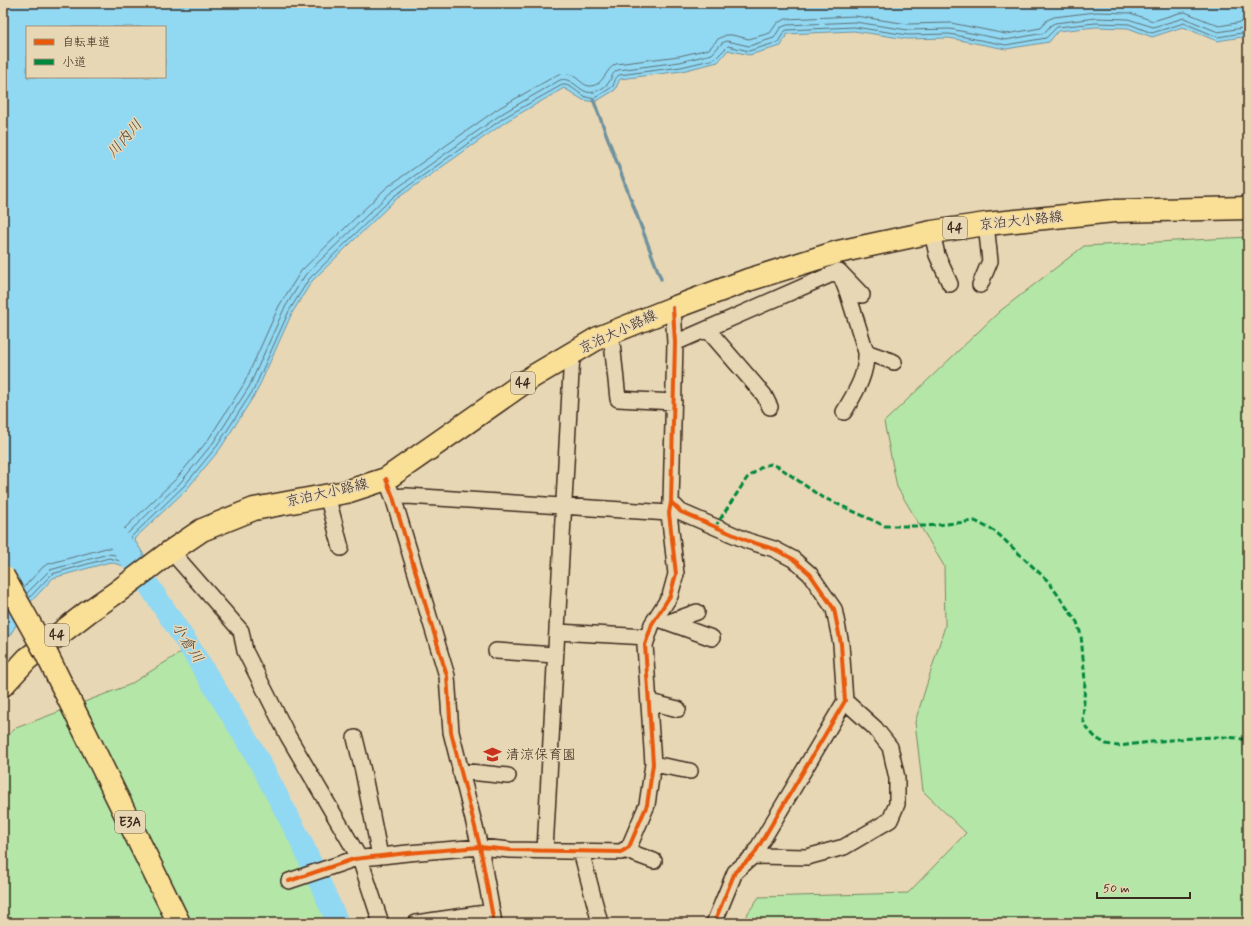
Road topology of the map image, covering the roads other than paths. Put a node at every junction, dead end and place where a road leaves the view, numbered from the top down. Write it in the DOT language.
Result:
graph roads {
  1 [pos="1248,208"];
  2 [pos="986,224"];
  3 [pos="932,232"];
  4 [pos="835,262"];
  5 [pos="950,284"];
  6 [pos="980,285"];
  7 [pos="862,295"];
  8 [pos="673,308"];
  9 [pos="706,329"];
  10 [pos="611,333"];
  11 [pos="675,343"];
  12 [pos="866,352"];
  13 [pos="572,354"];
  14 [pos="894,362"];
  15 [pos="674,402"];
  16 [pos="770,408"];
  17 [pos="844,412"];
  18 [pos="389,488"];
  19 [pos="326,495"];
  20 [pos="563,506"];
  21 [pos="670,508"];
  22 [pos="341,548"];
  23 [pos="171,552"];
  24 [pos="3,576"];
  25 [pos="698,612"];
  26 [pos="662,620"];
  27 [pos="556,632"];
  28 [pos="648,637"];
  29 [pos="712,638"];
  30 [pos="496,651"];
  31 [pos="555,655"];
  32 [pos="3,685"];
  33 [pos="845,701"];
  34 [pos="650,702"];
  35 [pos="678,709"];
  36 [pos="355,738"];
  37 [pos="653,764"];
  38 [pos="460,771"];
  39 [pos="690,771"];
  40 [pos="508,776"];
  41 [pos="480,847"];
  42 [pos="545,850"];
  43 [pos="624,850"];
  44 [pos="581,851"];
  45 [pos="380,856"];
  46 [pos="753,856"];
  47 [pos="357,859"];
  48 [pos="654,861"];
  49 [pos="289,882"];
  50 [pos="493,917"];
  51 [pos="179,923"];
  52 [pos="381,923"];
  53 [pos="416,923"];
  54 [pos="600,923"];
  55 [pos="714,923"];
  1 -- 2 [label="main road, 京泊大小路線 / 44"];
  2 -- 3 [label="main road, 京泊大小路線 / 44"];
  2 -- 6 [label="street"];
  3 -- 4 [label="main road, 京泊大小路線 / 44"];
  3 -- 5 [label="street"];
  4 -- 7 [label="street"];
  4 -- 8 [label="main road, 京泊大小路線 / 44"];
  4 -- 9 [label="street"];
  4 -- 12 [label="street"];
  8 -- 10 [label="main road, 京泊大小路線 / 44"];
  8 -- 11 [label="street"];
  9 -- 11 [label="street"];
  9 -- 16 [label="street"];
  10 -- 13 [label="main road, 京泊大小路線 / 44"];
  10 -- 15 [label="street"];
  11 -- 15 [label="street"];
  12 -- 14 [label="street"];
  12 -- 17 [label="street"];
  13 -- 18 [label="main road, 京泊大小路線 / 44"];
  13 -- 20 [label="street"];
  15 -- 21 [label="street"];
  18 -- 19 [label="main road, 京泊大小路線 / 44"];
  18 -- 20 [label="street"];
  18 -- 38 [label="street"];
  19 -- 22 [label="street"];
  19 -- 23 [label="main road, 京泊大小路線 / 44"];
  20 -- 21 [label="street"];
  20 -- 27 [label="street"];
  21 -- 26 [label="street"];
  21 -- 33 [label="street"];
  23 -- 32 [label="main road, 京泊大小路線 / 44"];
  23 -- 47 [label="street"];
  24 -- 51 [label="main road, E3A, bridge"];
  25 -- 26 [label="street"];
  26 -- 28 [label="street"];
  26 -- 29 [label="street"];
  27 -- 28 [label="street"];
  27 -- 31 [label="street"];
  28 -- 34 [label="street"];
  30 -- 31 [label="street"];
  31 -- 42 [label="street"];
  33 -- 46 [label="street"];
  33 -- 46 [label="street"];
  34 -- 35 [label="street"];
  34 -- 37 [label="street"];
  36 -- 45 [label="street"];
  37 -- 39 [label="street"];
  37 -- 43 [label="street"];
  38 -- 40 [label="street"];
  38 -- 41 [label="street"];
  41 -- 42 [label="street"];
  41 -- 45 [label="street"];
  41 -- 50 [label="street"];
  42 -- 44 [label="street"];
  43 -- 44 [label="street"];
  43 -- 48 [label="street"];
  44 -- 54 [label="street"];
  45 -- 47 [label="street"];
  46 -- 55 [label="street"];
  47 -- 49 [label="street"];
  47 -- 52 [label="street"];
  50 -- 53 [label="street"];
}
